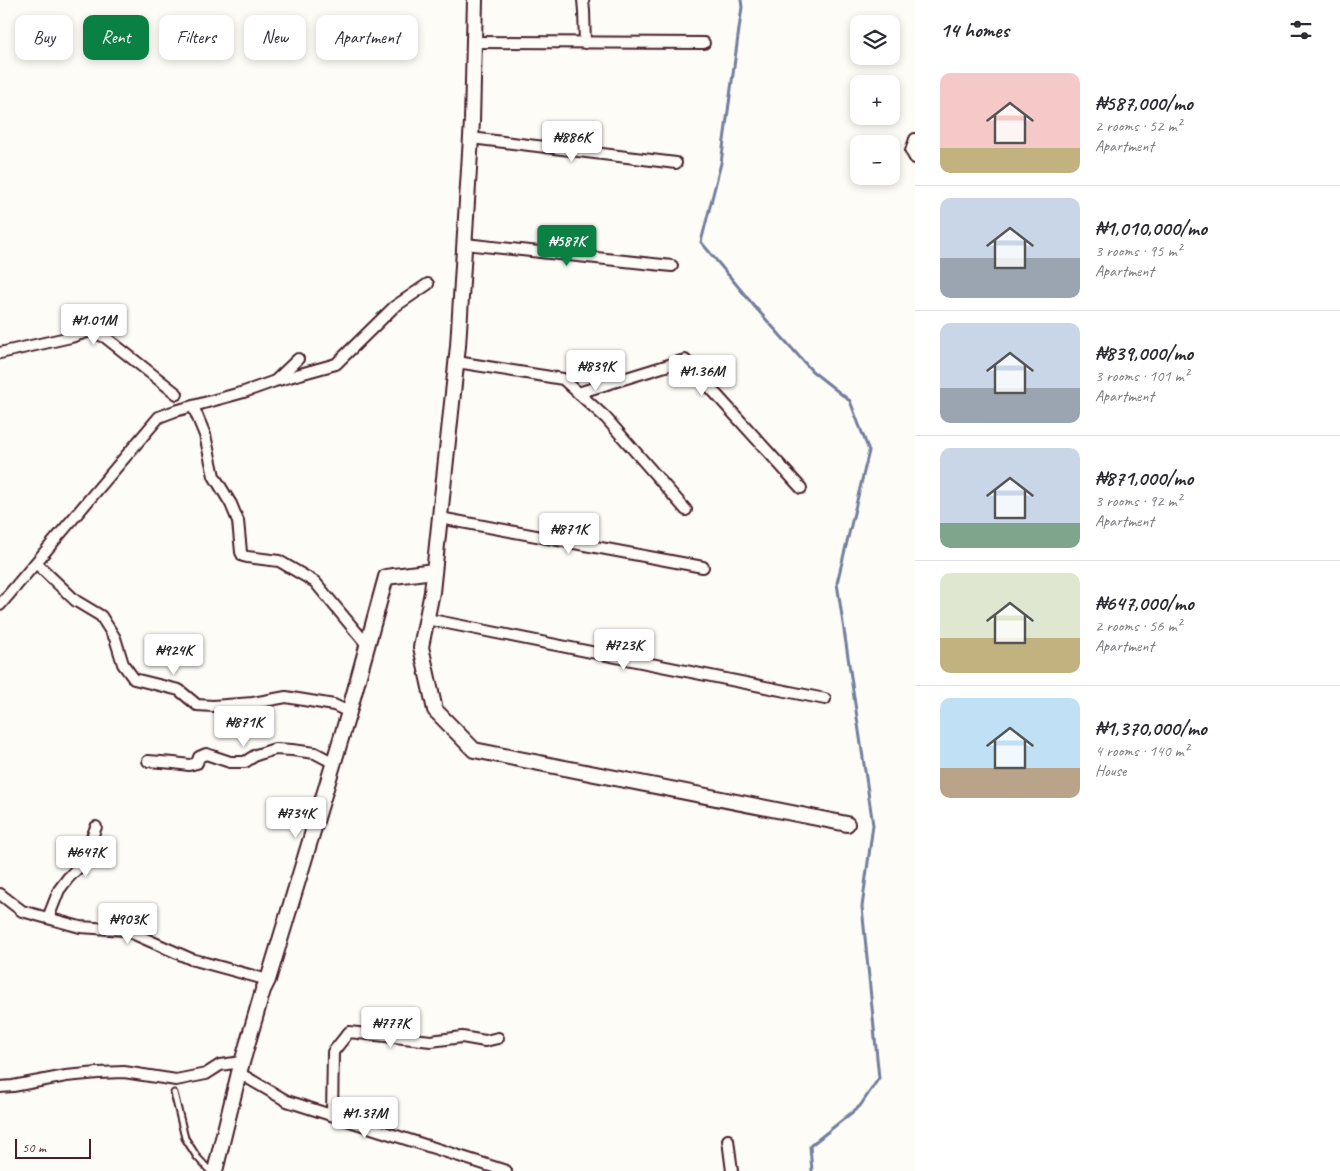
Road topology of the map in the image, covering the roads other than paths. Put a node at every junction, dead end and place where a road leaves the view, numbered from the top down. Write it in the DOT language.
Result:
graph roads {
  1 [pos="475,0"];
  2 [pos="583,0"];
  3 [pos="474,42"];
  4 [pos="585,43"];
  5 [pos="704,43"];
  6 [pos="471,138"];
  7 [pos="915,139"];
  8 [pos="915,158"];
  9 [pos="676,163"];
  10 [pos="465,244"];
  11 [pos="672,266"];
  12 [pos="428,284"];
  13 [pos="0,353"];
  14 [pos="298,359"];
  15 [pos="457,362"];
  16 [pos="275,381"];
  17 [pos="578,393"];
  18 [pos="176,394"];
  19 [pos="193,406"];
  20 [pos="801,488"];
  21 [pos="686,510"];
  22 [pos="440,518"];
  23 [pos="36,563"];
  24 [pos="704,567"];
  25 [pos="434,571"];
  26 [pos="0,605"];
  27 [pos="427,618"];
  28 [pos="368,646"];
  29 [pos="825,699"];
  30 [pos="350,712"];
  31 [pos="148,761"];
  32 [pos="334,763"];
  33 [pos="847,824"];
  34 [pos="96,826"];
  35 [pos="0,894"];
  36 [pos="48,918"];
  37 [pos="268,980"];
  38 [pos="498,1038"];
  39 [pos="240,1068"];
  40 [pos="0,1087"];
  41 [pos="174,1092"];
  42 [pos="332,1115"];
  43 [pos="728,1140"];
  44 [pos="210,1171"];
  45 [pos="215,1171"];
  46 [pos="506,1171"];
  47 [pos="732,1171"];
  1 -- 3 [label="street"];
  2 -- 4 [label="street"];
  3 -- 4 [label="street"];
  3 -- 6 [label="street"];
  4 -- 5 [label="street"];
  6 -- 9 [label="street"];
  6 -- 10 [label="street"];
  7 -- 8 [label="street"];
  10 -- 11 [label="street"];
  10 -- 15 [label="street"];
  12 -- 16 [label="street"];
  13 -- 18 [label="street"];
  14 -- 16 [label="street"];
  15 -- 17 [label="street"];
  15 -- 22 [label="street"];
  16 -- 19 [label="street"];
  17 -- 20 [label="street"];
  17 -- 21 [label="street"];
  19 -- 23 [label="street"];
  19 -- 28 [label="street"];
  22 -- 24 [label="street"];
  22 -- 25 [label="street"];
  23 -- 26 [label="street"];
  23 -- 30 [label="street"];
  25 -- 27 [label="street"];
  25 -- 28 [label="street"];
  27 -- 29 [label="street"];
  27 -- 33 [label="street"];
  28 -- 30 [label="street"];
  30 -- 32 [label="street"];
  31 -- 32 [label="street"];
  32 -- 37 [label="street"];
  34 -- 36 [label="street"];
  35 -- 36 [label="street"];
  36 -- 37 [label="street"];
  37 -- 39 [label="street"];
  38 -- 42 [label="street"];
  39 -- 40 [label="street"];
  39 -- 42 [label="street"];
  39 -- 45 [label="street"];
  41 -- 44 [label="lane"];
  42 -- 46 [label="street"];
  43 -- 47 [label="street"];
}
